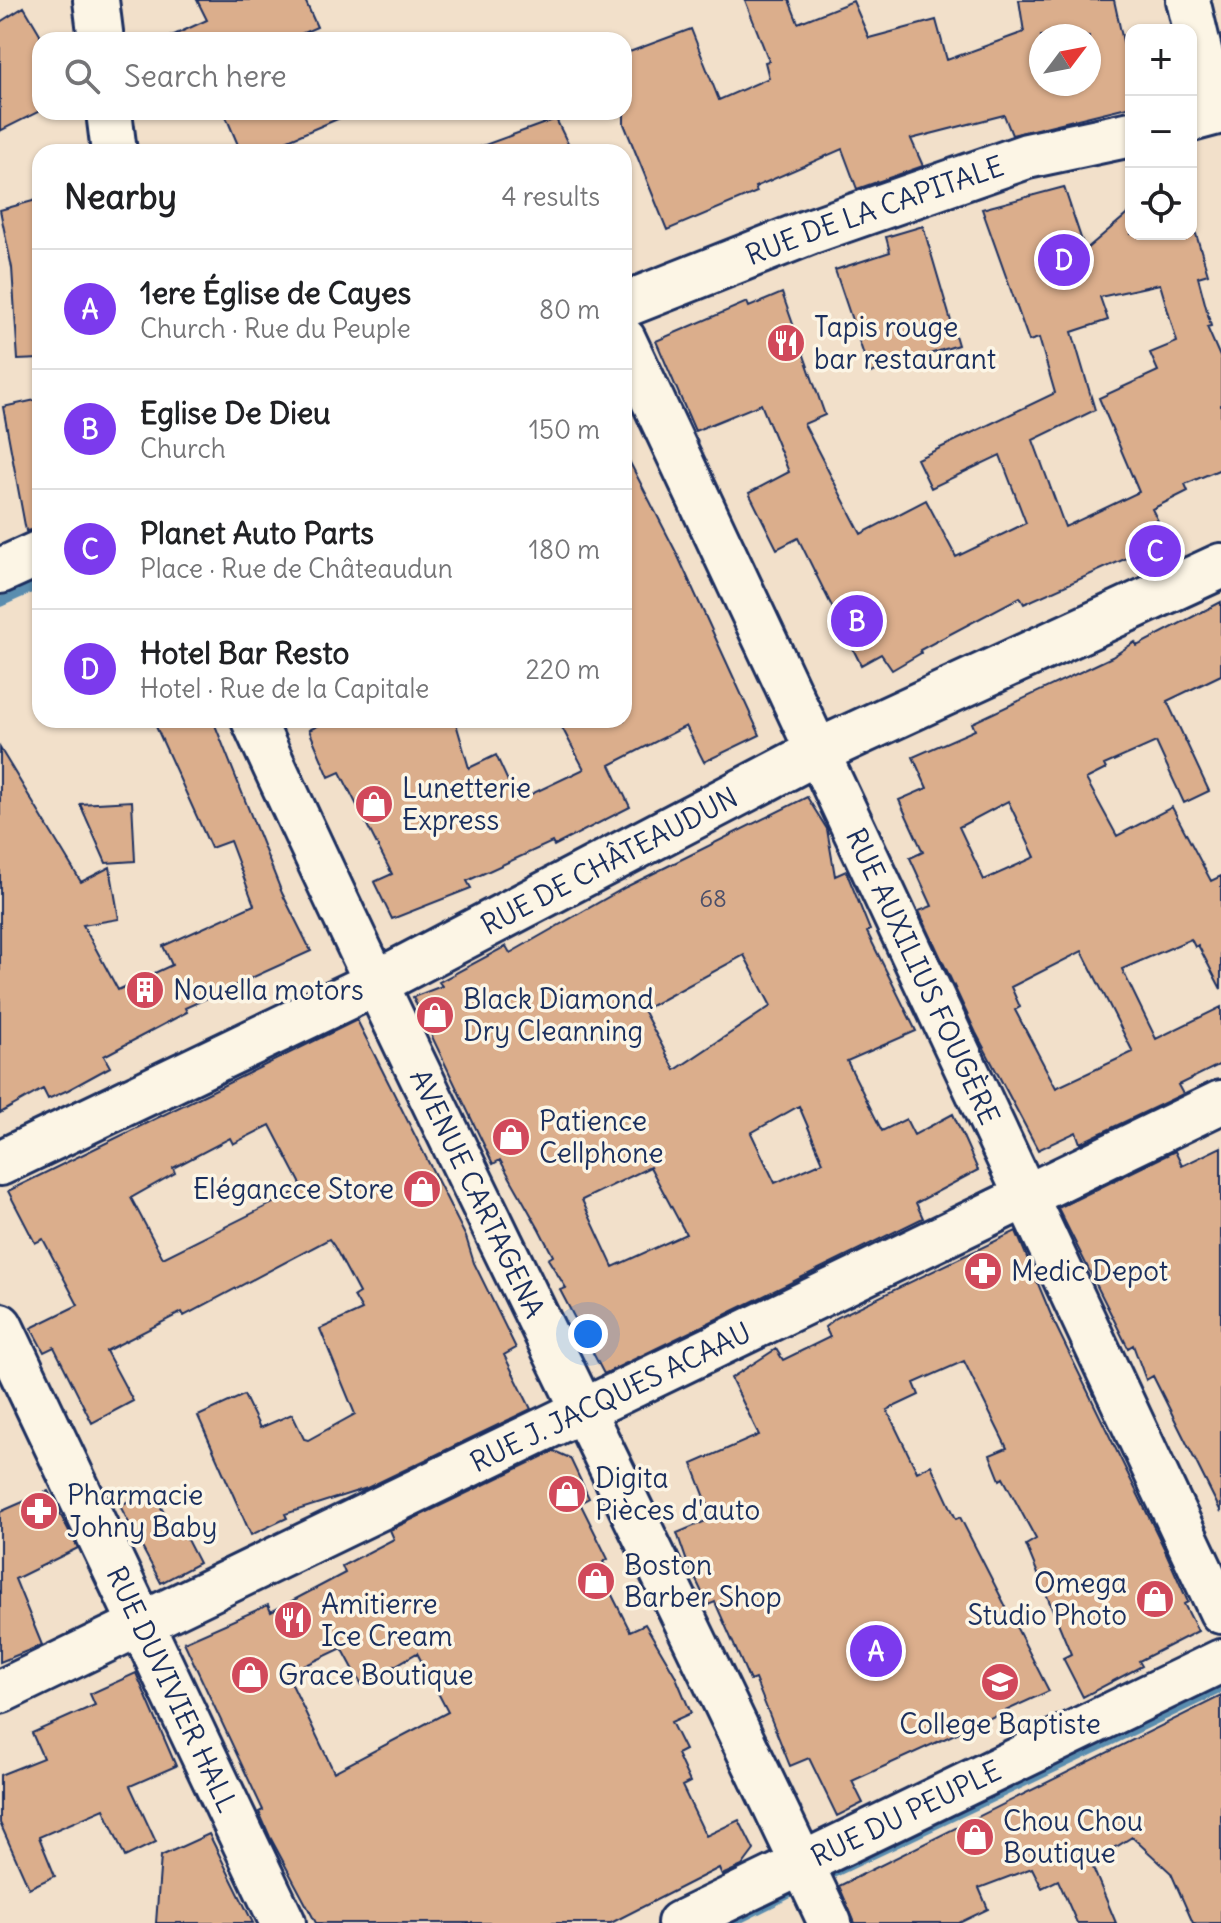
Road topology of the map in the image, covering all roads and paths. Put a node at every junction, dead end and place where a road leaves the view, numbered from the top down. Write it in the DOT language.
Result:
graph roads {
  1 [pos="96,0"];
  2 [pos="1188,0"];
  3 [pos="100,32"];
  4 [pos="1209,114"];
  5 [pos="110,120"];
  6 [pos="1125,135"];
  7 [pos="113,144"];
  8 [pos="632,302"];
  9 [pos="632,356"];
  10 [pos="32,557"];
  11 [pos="1221,566"];
  12 [pos="0,571"];
  13 [pos="257,728"];
  14 [pos="817,752"];
  15 [pos="374,984"];
  16 [pos="1221,1102"];
  17 [pos="0,1163"];
  18 [pos="1029,1197"];
  19 [pos="0,1326"];
  20 [pos="585,1410"];
  21 [pos="1221,1612"];
  22 [pos="142,1622"];
  23 [pos="1221,1661"];
  24 [pos="0,1692"];
  25 [pos="801,1861"];
  26 [pos="283,1923"];
  27 [pos="679,1923"];
  28 [pos="830,1923"];
  1 -- 3 [label="street"];
  2 -- 4 [label="street"];
  5 -- 7 [label="street"];
  6 -- 8 [label="street, RUE DE LA CAPITALE"];
  9 -- 14 [label="street, RUE AUXILIUS FOUGÈRE"];
  10 -- 12 [label="street"];
  11 -- 14 [label="street, RUE DE CHÂTEAUDUN"];
  13 -- 15 [label="street, AVENUE CARTAGENA"];
  14 -- 15 [label="street, RUE DE CHÂTEAUDUN"];
  14 -- 18 [label="street, RUE AUXILIUS FOUGÈRE"];
  15 -- 17 [label="street, RUE DE CHÂTEAUDUN"];
  15 -- 20 [label="street, AVENUE CARTAGENA"];
  16 -- 18 [label="street, RUE J. JACQUES ACAAU"];
  18 -- 20 [label="street, RUE J. JACQUES ACAAU"];
  18 -- 21 [label="street, RUE AUXILIUS FOUGÈRE"];
  19 -- 22 [label="street, RUE DUVIVIER HALL"];
  20 -- 22 [label="street, RUE J. JACQUES ACAAU"];
  20 -- 25 [label="street, AVENUE CARTAGENA"];
  22 -- 24 [label="street, RUE J. JACQUES ACAAU"];
  22 -- 26 [label="street, RUE DUVIVIER HALL"];
  23 -- 25 [label="street, RUE DU PEUPLE"];
  25 -- 27 [label="street, RUE DU PEUPLE"];
  25 -- 28 [label="street, AVENUE CARTAGENA"];
}
